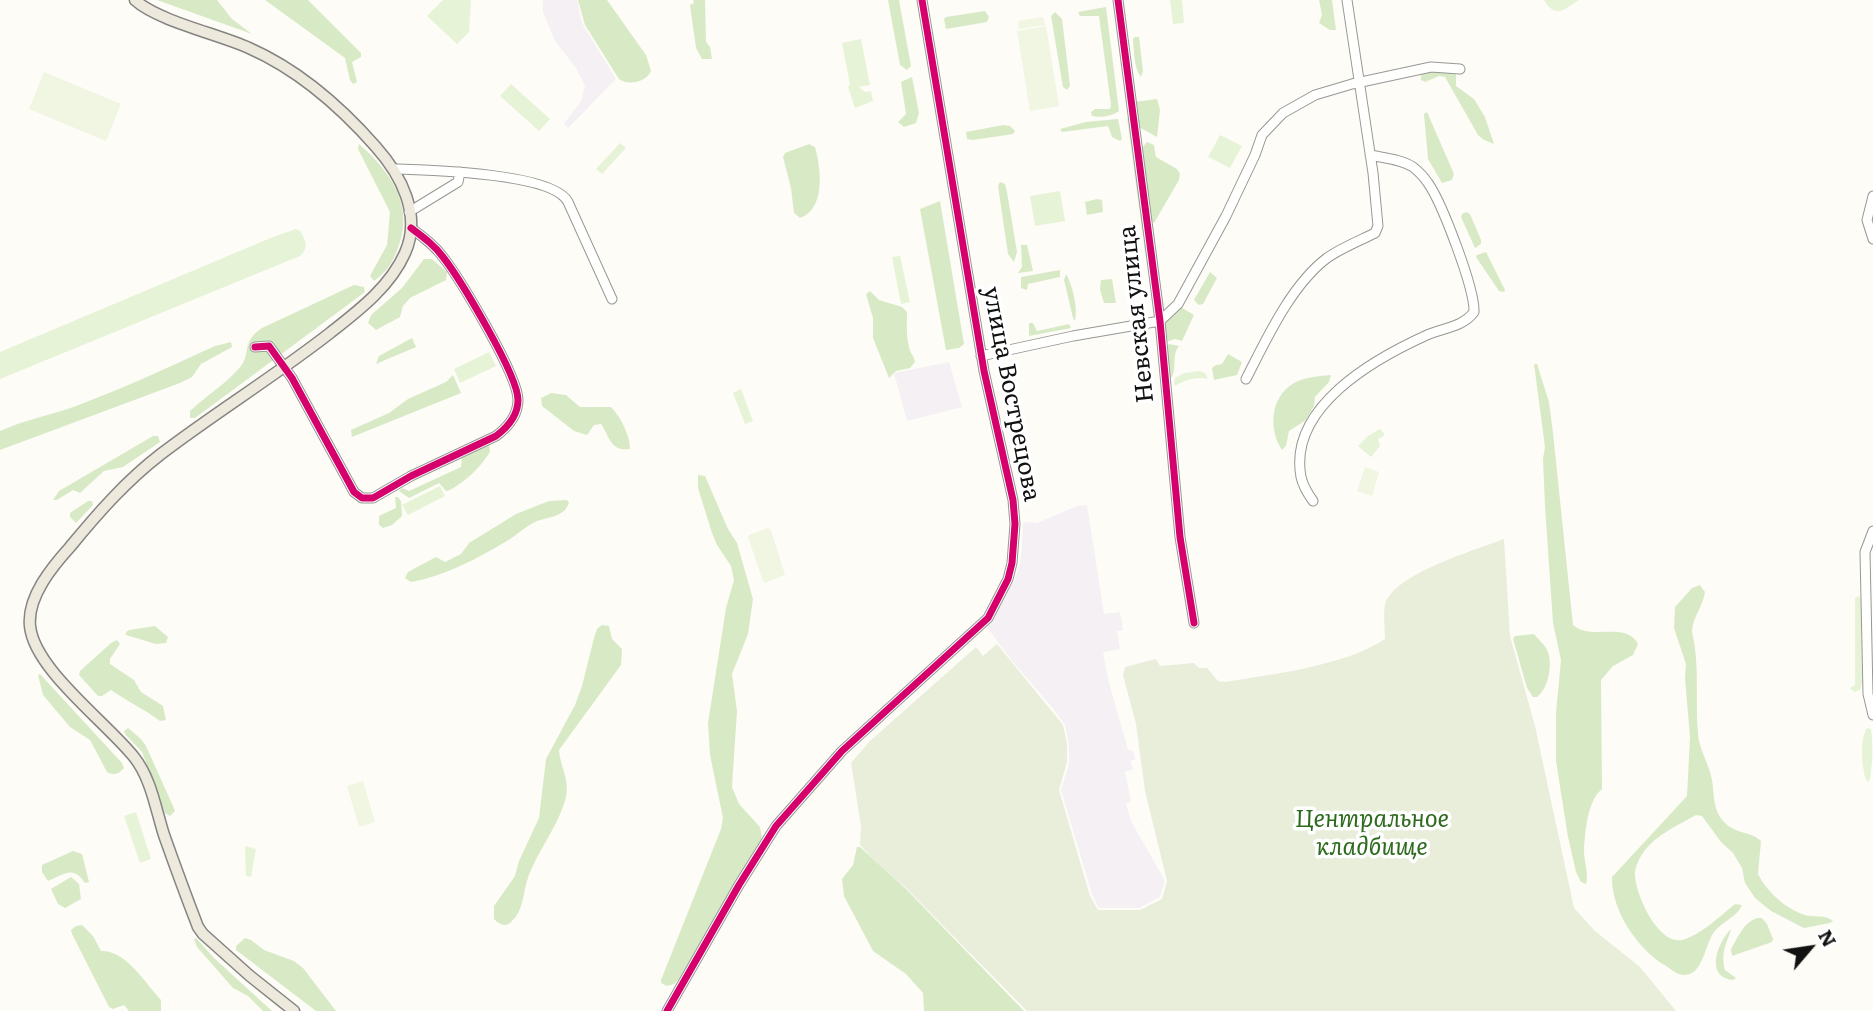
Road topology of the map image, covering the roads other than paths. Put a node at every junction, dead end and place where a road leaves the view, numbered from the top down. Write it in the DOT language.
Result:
graph roads {
  1 [pos="135,0"];
  2 [pos="922,0"];
  3 [pos="1118,0"];
  4 [pos="1347,0"];
  5 [pos="1460,69"];
  6 [pos="1360,82"];
  7 [pos="1370,155"];
  8 [pos="395,169"];
  9 [pos="460,172"];
  10 [pos="1873,196"];
  11 [pos="409,212"];
  12 [pos="411,228"];
  13 [pos="1873,239"];
  14 [pos="612,299"];
  15 [pos="1160,321"];
  16 [pos="256,347"];
  17 [pos="981,356"];
  18 [pos="285,367"];
  19 [pos="1246,379"];
  20 [pos="1313,501"];
  21 [pos="1873,531"];
  22 [pos="1194,623"];
  23 [pos="1873,715"];
  24 [pos="294,1011"];
  25 [pos="667,1011"];
  1 -- 8 [label="main road"];
  2 -- 17 [label="street, улица Вострецова"];
  3 -- 15 [label="street, Невская улица"];
  4 -- 6 [label="street"];
  5 -- 6 [label="street"];
  6 -- 7 [label="street"];
  6 -- 15 [label="street"];
  7 -- 19 [label="street"];
  7 -- 20 [label="street"];
  8 -- 9 [label="street"];
  8 -- 11 [label="main road"];
  9 -- 11 [label="street"];
  9 -- 14 [label="street"];
  10 -- 13 [label="street"];
  11 -- 12 [label="main road"];
  12 -- 18 [label="main road"];
  12 -- 18 [label="street"];
  15 -- 17 [label="street"];
  15 -- 22 [label="street, Невская улица"];
  16 -- 18 [label="street"];
  17 -- 25 [label="street, улица Вострецова"];
  18 -- 24 [label="main road"];
  21 -- 23 [label="street"];
}
